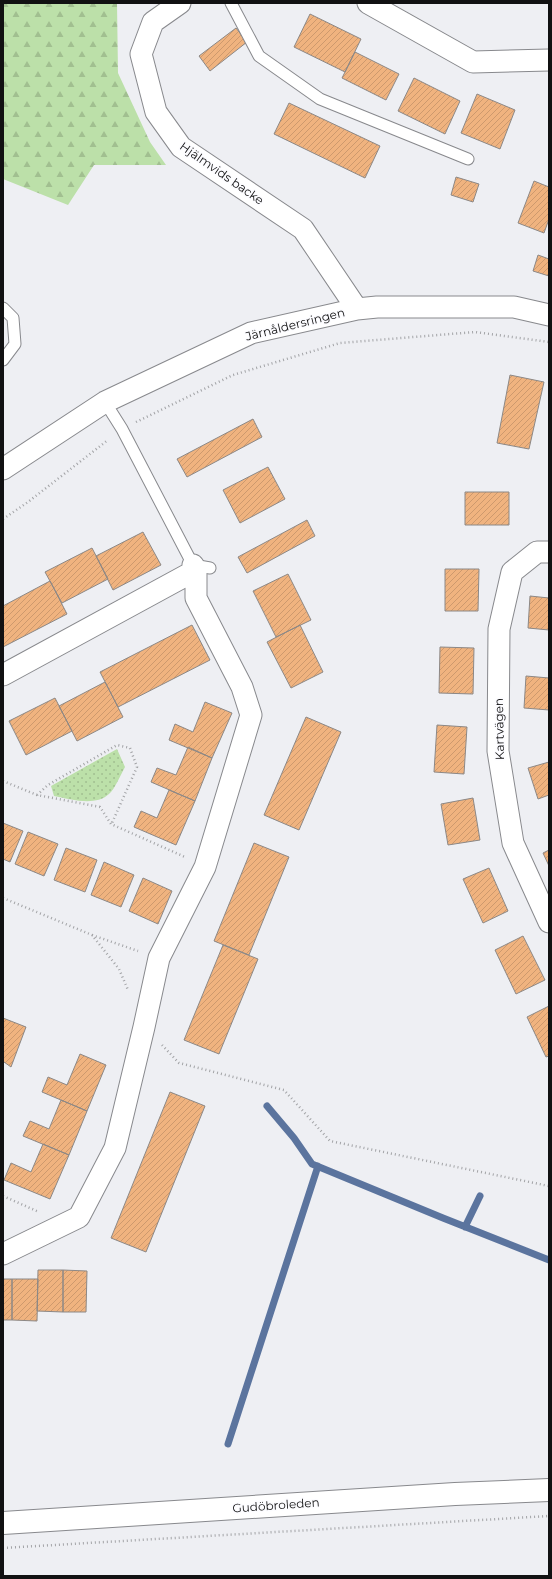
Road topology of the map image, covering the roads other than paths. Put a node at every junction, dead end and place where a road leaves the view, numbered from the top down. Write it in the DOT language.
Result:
graph roads {
  1 [pos="180,3"];
  2 [pos="231,3"];
  3 [pos="368,3"];
  4 [pos="549,60"];
  5 [pos="468,159"];
  6 [pos="3,308"];
  7 [pos="357,309"];
  8 [pos="549,315"];
  9 [pos="3,360"];
  10 [pos="105,402"];
  11 [pos="3,469"];
  12 [pos="549,552"];
  13 [pos="200,567"];
  14 [pos="3,675"];
  15 [pos="549,922"];
  16 [pos="3,1254"];
  17 [pos="549,1490"];
  18 [pos="3,1523"];
  1 -- 7 [label="street, Hjälmvids backe"];
  2 -- 5 [label="lane"];
  3 -- 4 [label="street"];
  6 -- 9 [label="lane"];
  7 -- 8 [label="street, Järnåldersringen"];
  7 -- 10 [label="street, Järnåldersringen"];
  10 -- 11 [label="street, Järnåldersringen"];
  10 -- 13 [label="lane"];
  12 -- 15 [label="street, Kartvägen"];
  13 -- 14 [label="street"];
  13 -- 16 [label="street"];
  17 -- 18 [label="main road, Gudöbroleden"];
}
